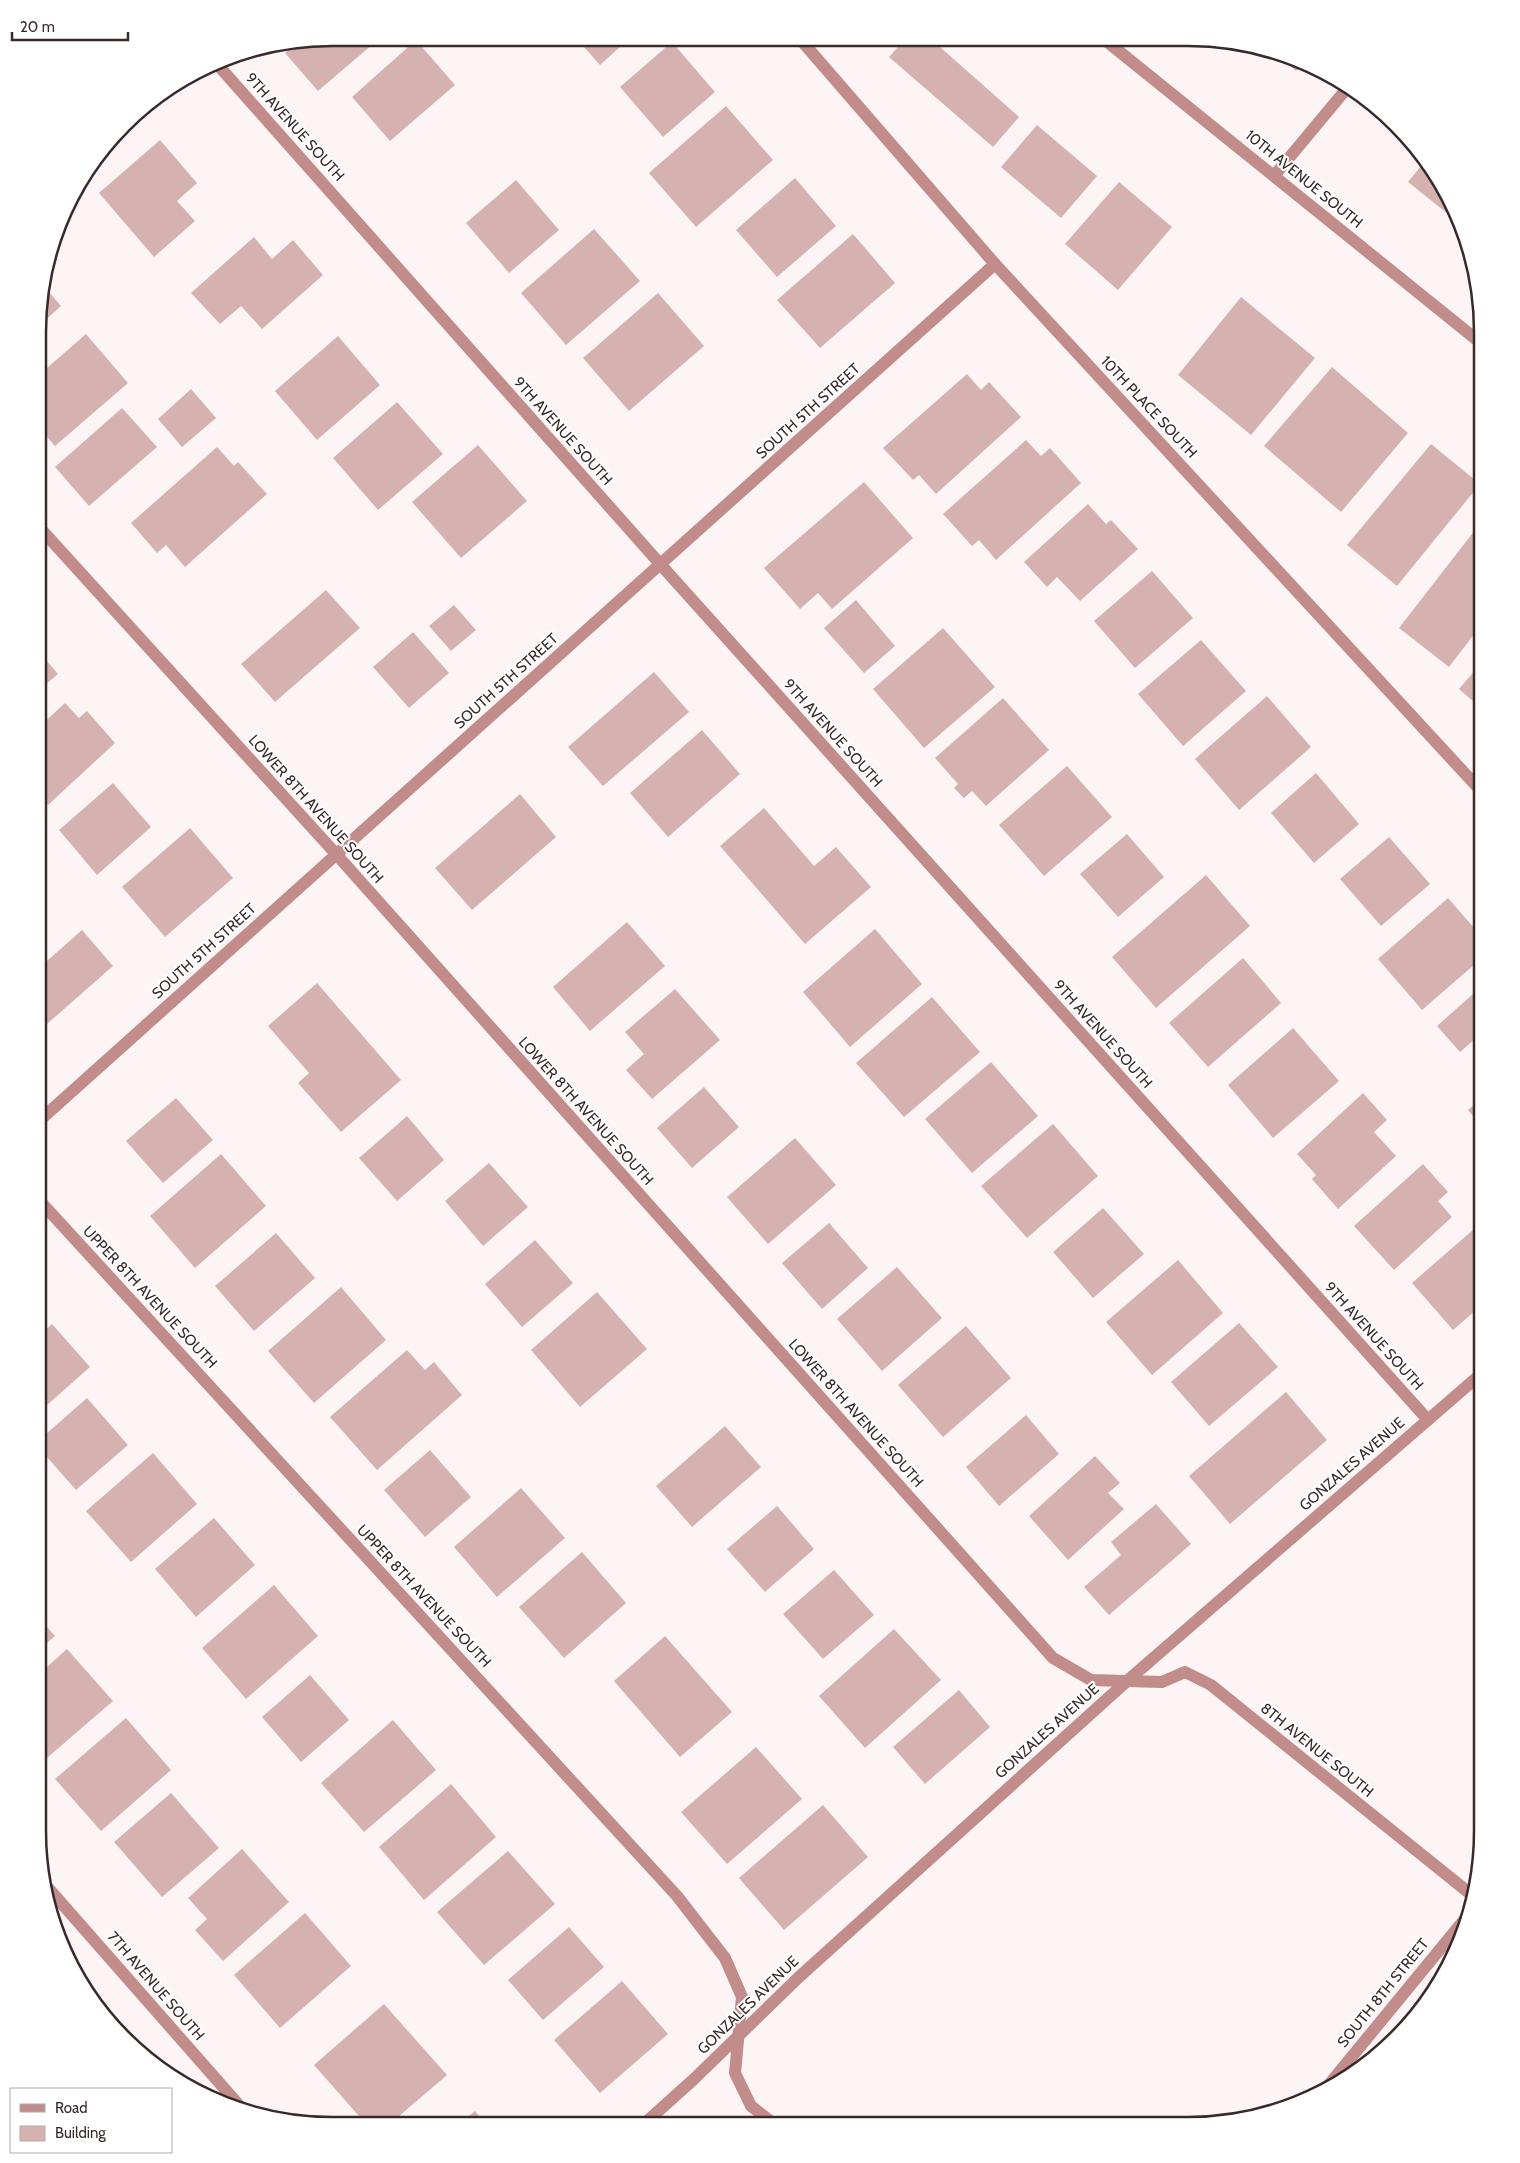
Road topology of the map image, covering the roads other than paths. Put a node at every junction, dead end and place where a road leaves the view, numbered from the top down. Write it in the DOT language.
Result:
graph roads {
  1 [pos="806,46"];
  2 [pos="1112,46"];
  3 [pos="221,68"];
  4 [pos="1344,92"];
  5 [pos="1274,176"];
  6 [pos="995,264"];
  7 [pos="1474,338"];
  8 [pos="46,535"];
  9 [pos="661,565"];
  10 [pos="1474,783"];
  11 [pos="336,854"];
  12 [pos="46,1115"];
  13 [pos="46,1209"];
  14 [pos="1474,1380"];
  15 [pos="1428,1420"];
  16 [pos="1127,1681"];
  17 [pos="1467,1891"];
  18 [pos="54,1894"];
  19 [pos="1457,1929"];
  20 [pos="739,2035"];
  21 [pos="1336,2076"];
  22 [pos="234,2100"];
  23 [pos="652,2117"];
  24 [pos="765,2117"];
  1 -- 6 [label="street, 10TH PLACE SOUTH"];
  2 -- 5 [label="street, 10TH AVENUE SOUTH"];
  3 -- 9 [label="street, 9TH AVENUE SOUTH"];
  4 -- 5 [label="street"];
  5 -- 7 [label="street, 10TH AVENUE SOUTH"];
  6 -- 9 [label="street, SOUTH 5TH STREET"];
  6 -- 10 [label="street, 10TH PLACE SOUTH"];
  8 -- 11 [label="street, LOWER 8TH AVENUE SOUTH"];
  9 -- 11 [label="street, SOUTH 5TH STREET"];
  9 -- 15 [label="street, 9TH AVENUE SOUTH"];
  11 -- 12 [label="street, SOUTH 5TH STREET"];
  11 -- 16 [label="street, LOWER 8TH AVENUE SOUTH"];
  13 -- 20 [label="street, UPPER 8TH AVENUE SOUTH"];
  14 -- 15 [label="street, GONZALES AVENUE"];
  15 -- 16 [label="street, GONZALES AVENUE"];
  16 -- 17 [label="street, 8TH AVENUE SOUTH"];
  16 -- 20 [label="street, GONZALES AVENUE"];
  18 -- 22 [label="street, 7TH AVENUE SOUTH"];
  19 -- 21 [label="street, SOUTH 8TH STREET"];
  20 -- 23 [label="street, GONZALES AVENUE"];
  20 -- 24 [label="street"];
}
